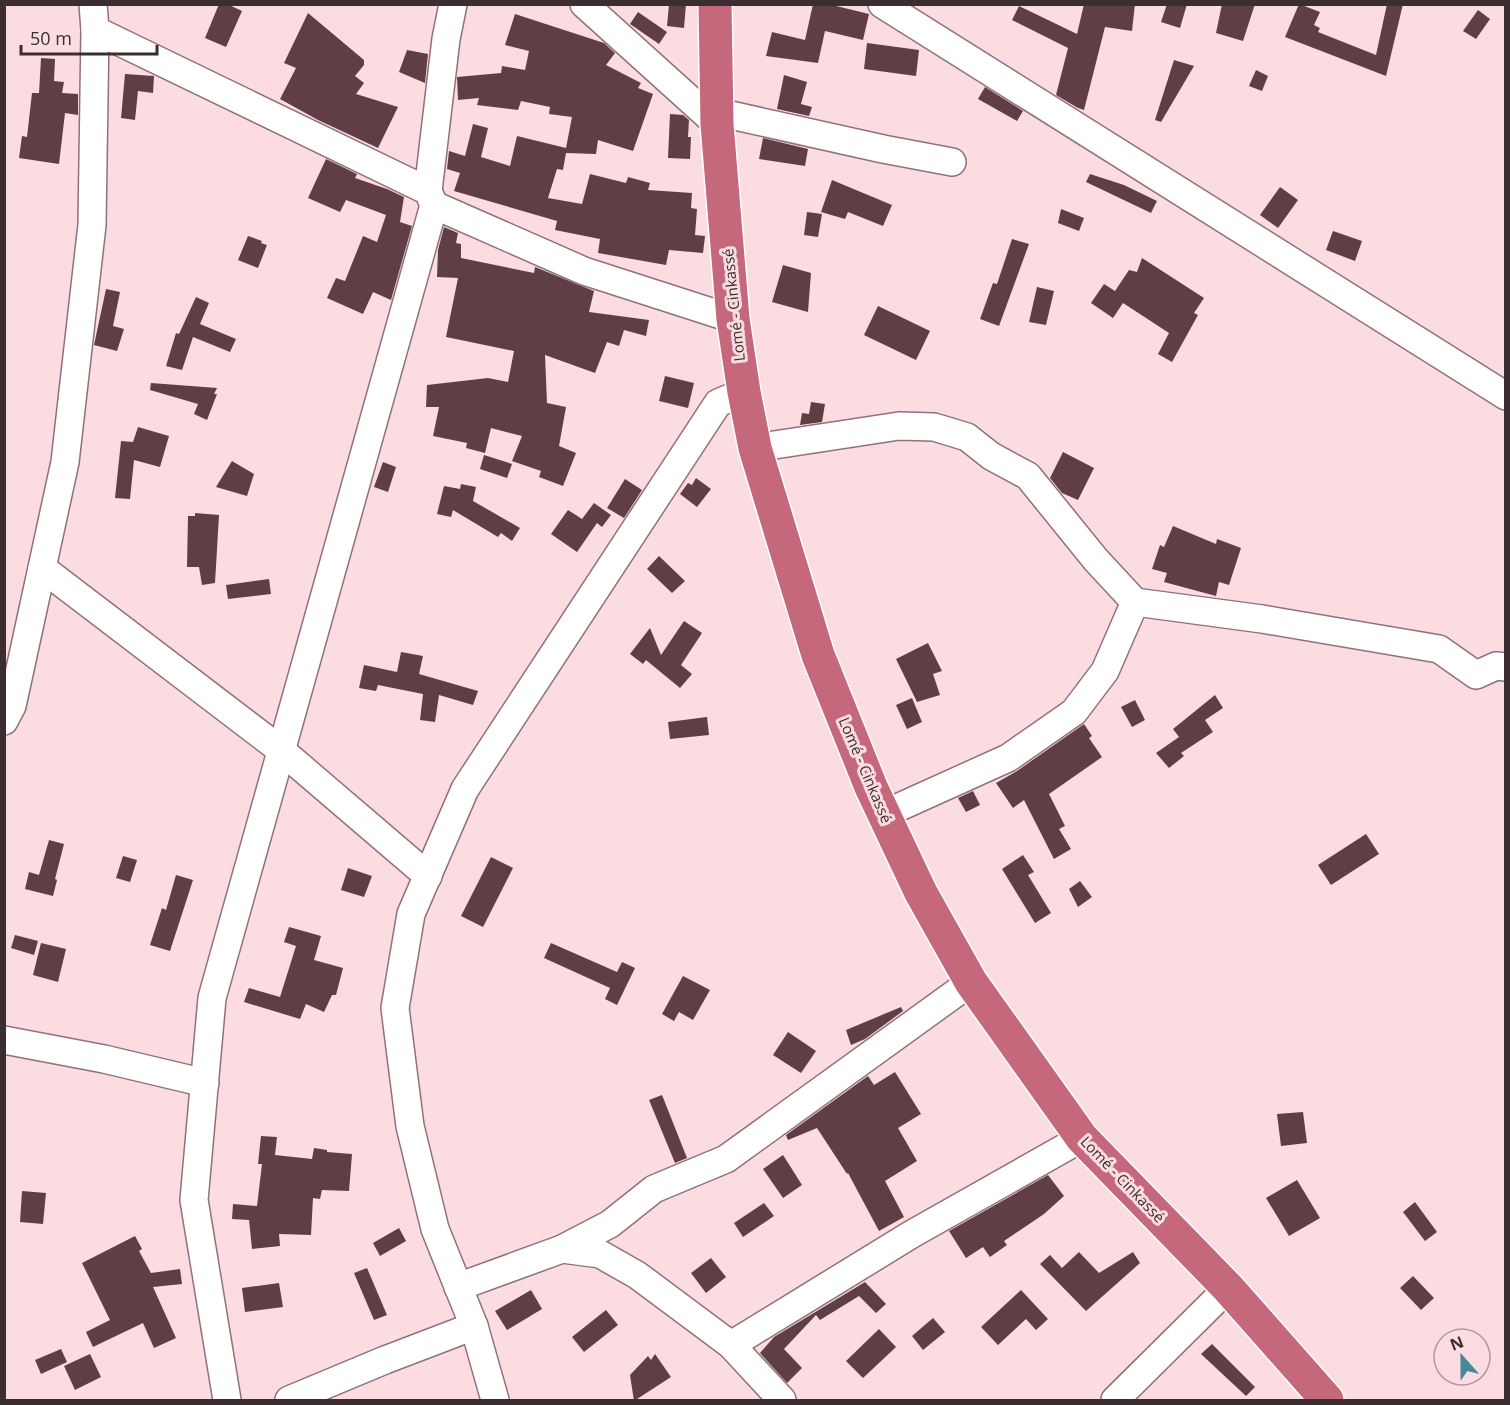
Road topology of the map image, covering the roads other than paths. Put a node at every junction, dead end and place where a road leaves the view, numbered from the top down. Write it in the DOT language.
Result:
graph roads {
  1 [pos="453,4"];
  2 [pos="584,4"];
  3 [pos="714,4"];
  4 [pos="882,4"];
  5 [pos="94,17"];
  6 [pos="717,118"];
  7 [pos="952,162"];
  8 [pos="431,198"];
  9 [pos="733,319"];
  10 [pos="744,392"];
  11 [pos="1506,396"];
  12 [pos="756,448"];
  13 [pos="42,568"];
  14 [pos="1135,602"];
  15 [pos="1506,667"];
  16 [pos="4,722"];
  17 [pos="282,751"];
  18 [pos="884,814"];
  19 [pos="428,876"];
  20 [pos="970,982"];
  21 [pos="4,1040"];
  22 [pos="205,1083"];
  23 [pos="1082,1138"];
  24 [pos="562,1249"];
  25 [pos="458,1287"];
  26 [pos="1228,1288"];
  27 [pos="474,1326"];
  28 [pos="731,1345"];
  29 [pos="227,1401"];
  30 [pos="289,1401"];
  31 [pos="495,1401"];
  32 [pos="782,1401"];
  33 [pos="1114,1401"];
  34 [pos="1327,1401"];
  1 -- 8 [label="street"];
  2 -- 6 [label="street"];
  3 -- 6 [label="highway, Lomé - Cinkassé"];
  4 -- 11 [label="street"];
  5 -- 8 [label="street"];
  5 -- 13 [label="street"];
  6 -- 7 [label="street"];
  6 -- 9 [label="highway, Lomé - Cinkassé"];
  8 -- 9 [label="street"];
  8 -- 17 [label="street"];
  9 -- 10 [label="highway, Lomé - Cinkassé"];
  10 -- 12 [label="highway, Lomé - Cinkassé"];
  10 -- 19 [label="street"];
  12 -- 14 [label="street"];
  12 -- 18 [label="highway, Lomé - Cinkassé"];
  13 -- 16 [label="street"];
  13 -- 17 [label="street"];
  14 -- 15 [label="street"];
  14 -- 18 [label="street"];
  17 -- 19 [label="street"];
  17 -- 22 [label="street"];
  18 -- 20 [label="highway, Lomé - Cinkassé"];
  19 -- 25 [label="street"];
  20 -- 23 [label="highway, Lomé - Cinkassé"];
  20 -- 24 [label="street"];
  21 -- 22 [label="street"];
  22 -- 29 [label="street"];
  23 -- 26 [label="highway, Lomé - Cinkassé"];
  23 -- 28 [label="street"];
  24 -- 25 [label="street"];
  24 -- 28 [label="street"];
  25 -- 27 [label="street"];
  26 -- 33 [label="street"];
  26 -- 34 [label="highway, Lomé - Cinkassé"];
  27 -- 30 [label="street"];
  27 -- 31 [label="street"];
  28 -- 32 [label="street"];
}
